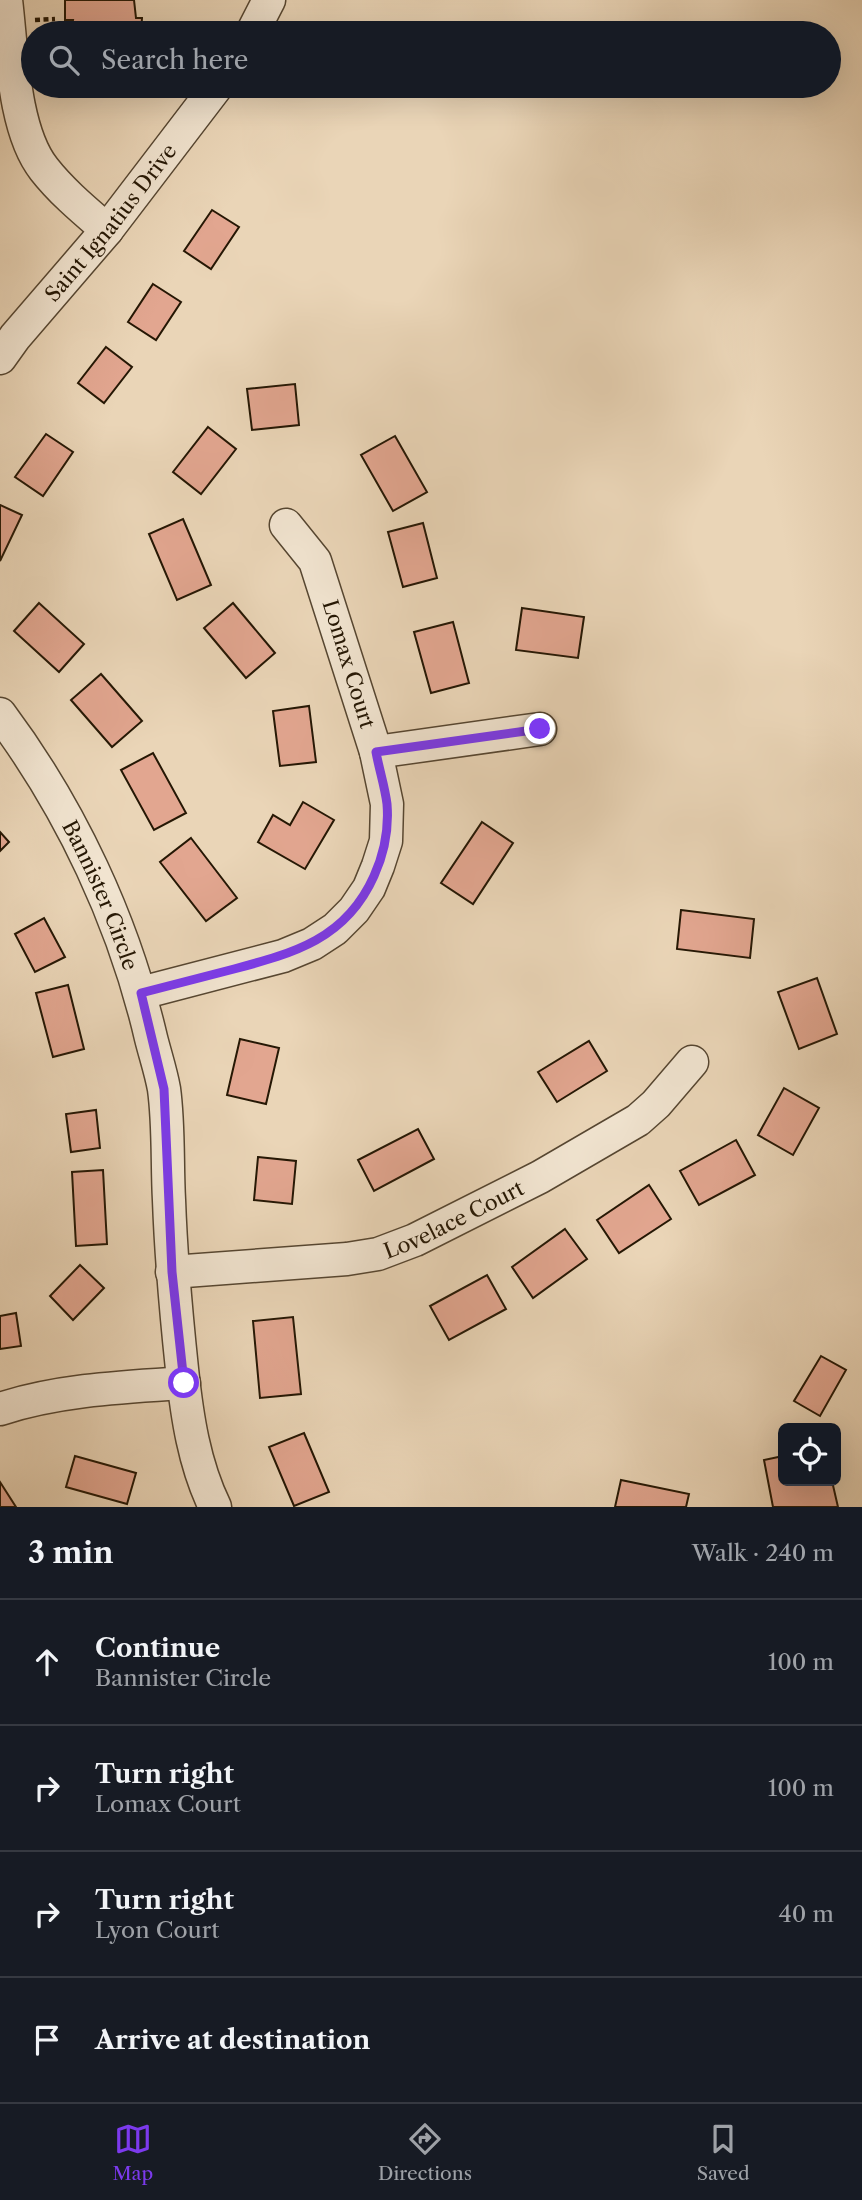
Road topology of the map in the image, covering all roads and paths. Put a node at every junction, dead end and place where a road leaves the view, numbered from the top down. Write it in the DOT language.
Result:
graph roads {
  1 [pos="6,0"];
  2 [pos="269,0"];
  3 [pos="258,21"];
  4 [pos="208,98"];
  5 [pos="107,230"];
  6 [pos="0,358"];
  7 [pos="286,524"];
  8 [pos="0,714"];
  9 [pos="540,729"];
  10 [pos="376,752"];
  11 [pos="141,993"];
  12 [pos="692,1062"];
  13 [pos="172,1272"];
  14 [pos="184,1383"];
  15 [pos="0,1409"];
  16 [pos="215,1507"];
  1 -- 5 [label="street"];
  2 -- 3 [label="street"];
  4 -- 5 [label="street, Saint Ignatius Drive"];
  5 -- 6 [label="street, Saint Ignatius Drive"];
  7 -- 10 [label="street, Lomax Court"];
  8 -- 11 [label="street, Bannister Circle"];
  9 -- 10 [label="street"];
  10 -- 11 [label="street, Lomax Court"];
  11 -- 13 [label="street, Bannister Circle"];
  12 -- 13 [label="street, Lovelace Court"];
  13 -- 14 [label="street, Bannister Circle"];
  14 -- 15 [label="street"];
  14 -- 16 [label="street, Bannister Circle"];
}
